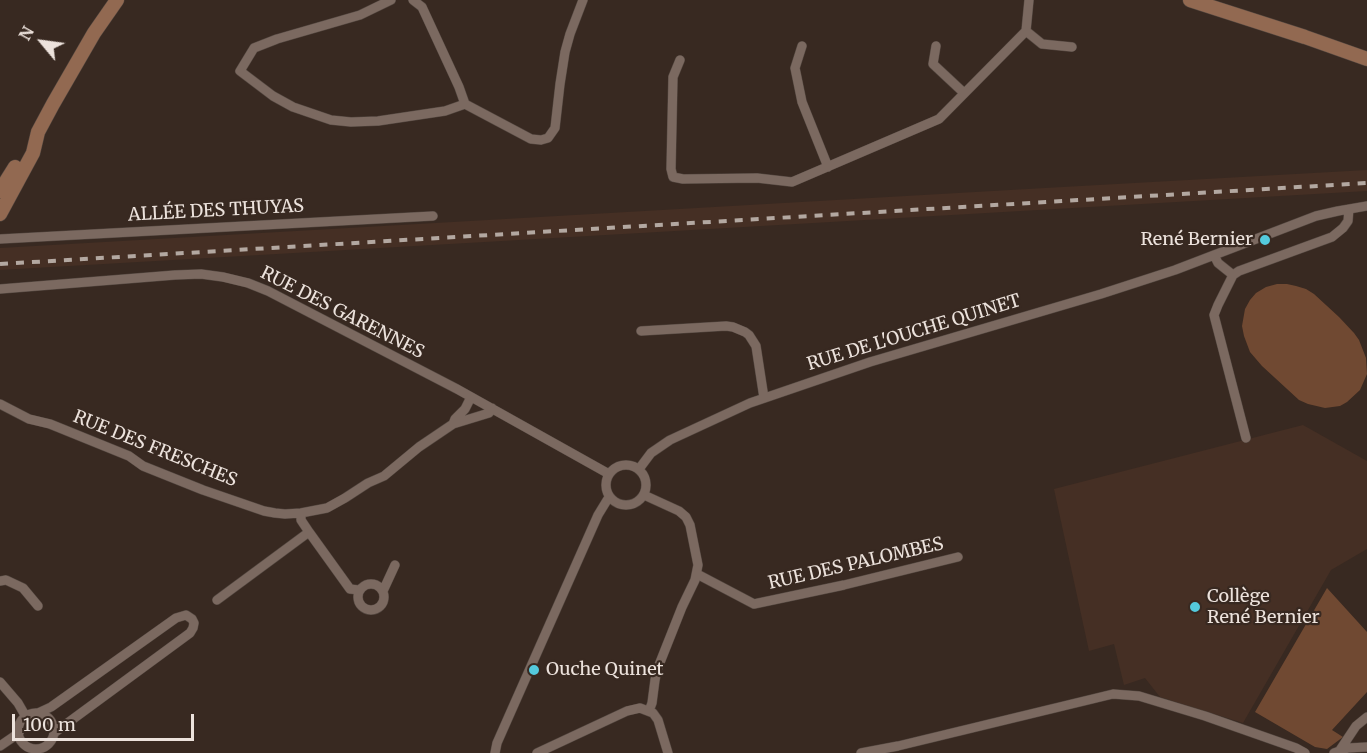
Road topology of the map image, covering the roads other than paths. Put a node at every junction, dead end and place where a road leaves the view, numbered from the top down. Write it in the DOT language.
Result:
graph roads {
  1 [pos="117,0"];
  2 [pos="413,0"];
  3 [pos="583,0"];
  4 [pos="1029,0"];
  5 [pos="1190,0"];
  6 [pos="384,1"];
  7 [pos="1026,31"];
  8 [pos="802,46"];
  9 [pos="936,46"];
  10 [pos="1072,47"];
  11 [pos="1367,59"];
  12 [pos="680,60"];
  13 [pos="964,93"];
  14 [pos="465,104"];
  15 [pos="828,167"];
  16 [pos="4,192"];
  17 [pos="1367,206"];
  18 [pos="1349,209"];
  19 [pos="0,214"];
  20 [pos="433,216"];
  21 [pos="0,239"];
  22 [pos="1214,255"];
  23 [pos="1233,275"];
  24 [pos="0,289"];
  25 [pos="640,331"];
  26 [pos="471,397"];
  27 [pos="764,398"];
  28 [pos="0,404"];
  29 [pos="492,408"];
  30 [pos="453,424"];
  31 [pos="1246,438"];
  32 [pos="639,469"];
  33 [pos="609,474"];
  34 [pos="644,495"];
  35 [pos="609,497"];
  36 [pos="300,513"];
  37 [pos="309,532"];
  38 [pos="958,557"];
  39 [pos="395,565"];
  40 [pos="697,574"];
  41 [pos="0,581"];
  42 [pos="359,590"];
  43 [pos="383,591"];
  44 [pos="217,600"];
  45 [pos="38,606"];
  46 [pos="0,682"];
  47 [pos="649,711"];
  48 [pos="38,713"];
  49 [pos="26,717"];
  50 [pos="1367,717"];
  51 [pos="19,733"];
  52 [pos="54,733"];
  53 [pos="0,746"];
  54 [pos="1367,747"];
  55 [pos="50,749"];
  56 [pos="27,751"];
  57 [pos="1337,751"];
  58 [pos="495,753"];
  59 [pos="537,753"];
  60 [pos="668,753"];
  61 [pos="861,753"];
  62 [pos="1305,753"];
  1 -- 16 [label="street"];
  2 -- 14 [label="street"];
  3 -- 14 [label="street"];
  4 -- 7 [label="street"];
  5 -- 11 [label="street"];
  6 -- 14 [label="street"];
  7 -- 10 [label="street"];
  7 -- 13 [label="street"];
  8 -- 15 [label="street"];
  9 -- 13 [label="street"];
  12 -- 15 [label="street"];
  13 -- 15 [label="street"];
  16 -- 19 [label="street"];
  17 -- 18 [label="street, RUE DE L'OUCHE QUINET"];
  18 -- 22 [label="street, RUE DE L'OUCHE QUINET"];
  18 -- 23 [label="street"];
  20 -- 21 [label="street, ALLÉE DES THUYAS"];
  22 -- 23 [label="street"];
  22 -- 27 [label="street, RUE DE L'OUCHE QUINET"];
  23 -- 31 [label="street"];
  24 -- 26 [label="street, RUE DES GARENNES"];
  25 -- 27 [label="street"];
  26 -- 29 [label="street, RUE DES GARENNES"];
  26 -- 30 [label="street, RUE DES FRESCHES"];
  27 -- 32 [label="street, RUE DE L'OUCHE QUINET"];
  28 -- 36 [label="street, RUE DES FRESCHES"];
  29 -- 30 [label="street, RUE DES FRESCHES"];
  29 -- 33 [label="street, RUE DES GARENNES"];
  30 -- 36 [label="street, RUE DES FRESCHES"];
  32 -- 33 [label="street"];
  32 -- 34 [label="street"];
  33 -- 35 [label="street"];
  34 -- 35 [label="street"];
  34 -- 40 [label="street"];
  35 -- 58 [label="street"];
  36 -- 37 [label="street"];
  37 -- 42 [label="street"];
  37 -- 44 [label="street"];
  38 -- 40 [label="street, RUE DES PALOMBES"];
  39 -- 43 [label="street"];
  40 -- 47 [label="street"];
  41 -- 45 [label="street"];
  42 -- 43 [label="street"];
  42 -- 43 [label="street"];
  46 -- 49 [label="street"];
  47 -- 59 [label="street"];
  47 -- 60 [label="street"];
  48 -- 49 [label="street"];
  48 -- 52 [label="street"];
  48 -- 52 [label="street"];
  49 -- 51 [label="street"];
  50 -- 57 [label="street"];
  51 -- 53 [label="street"];
  51 -- 56 [label="street"];
  52 -- 55 [label="street"];
  54 -- 57 [label="street"];
  55 -- 56 [label="street"];
  61 -- 62 [label="street"];
}
